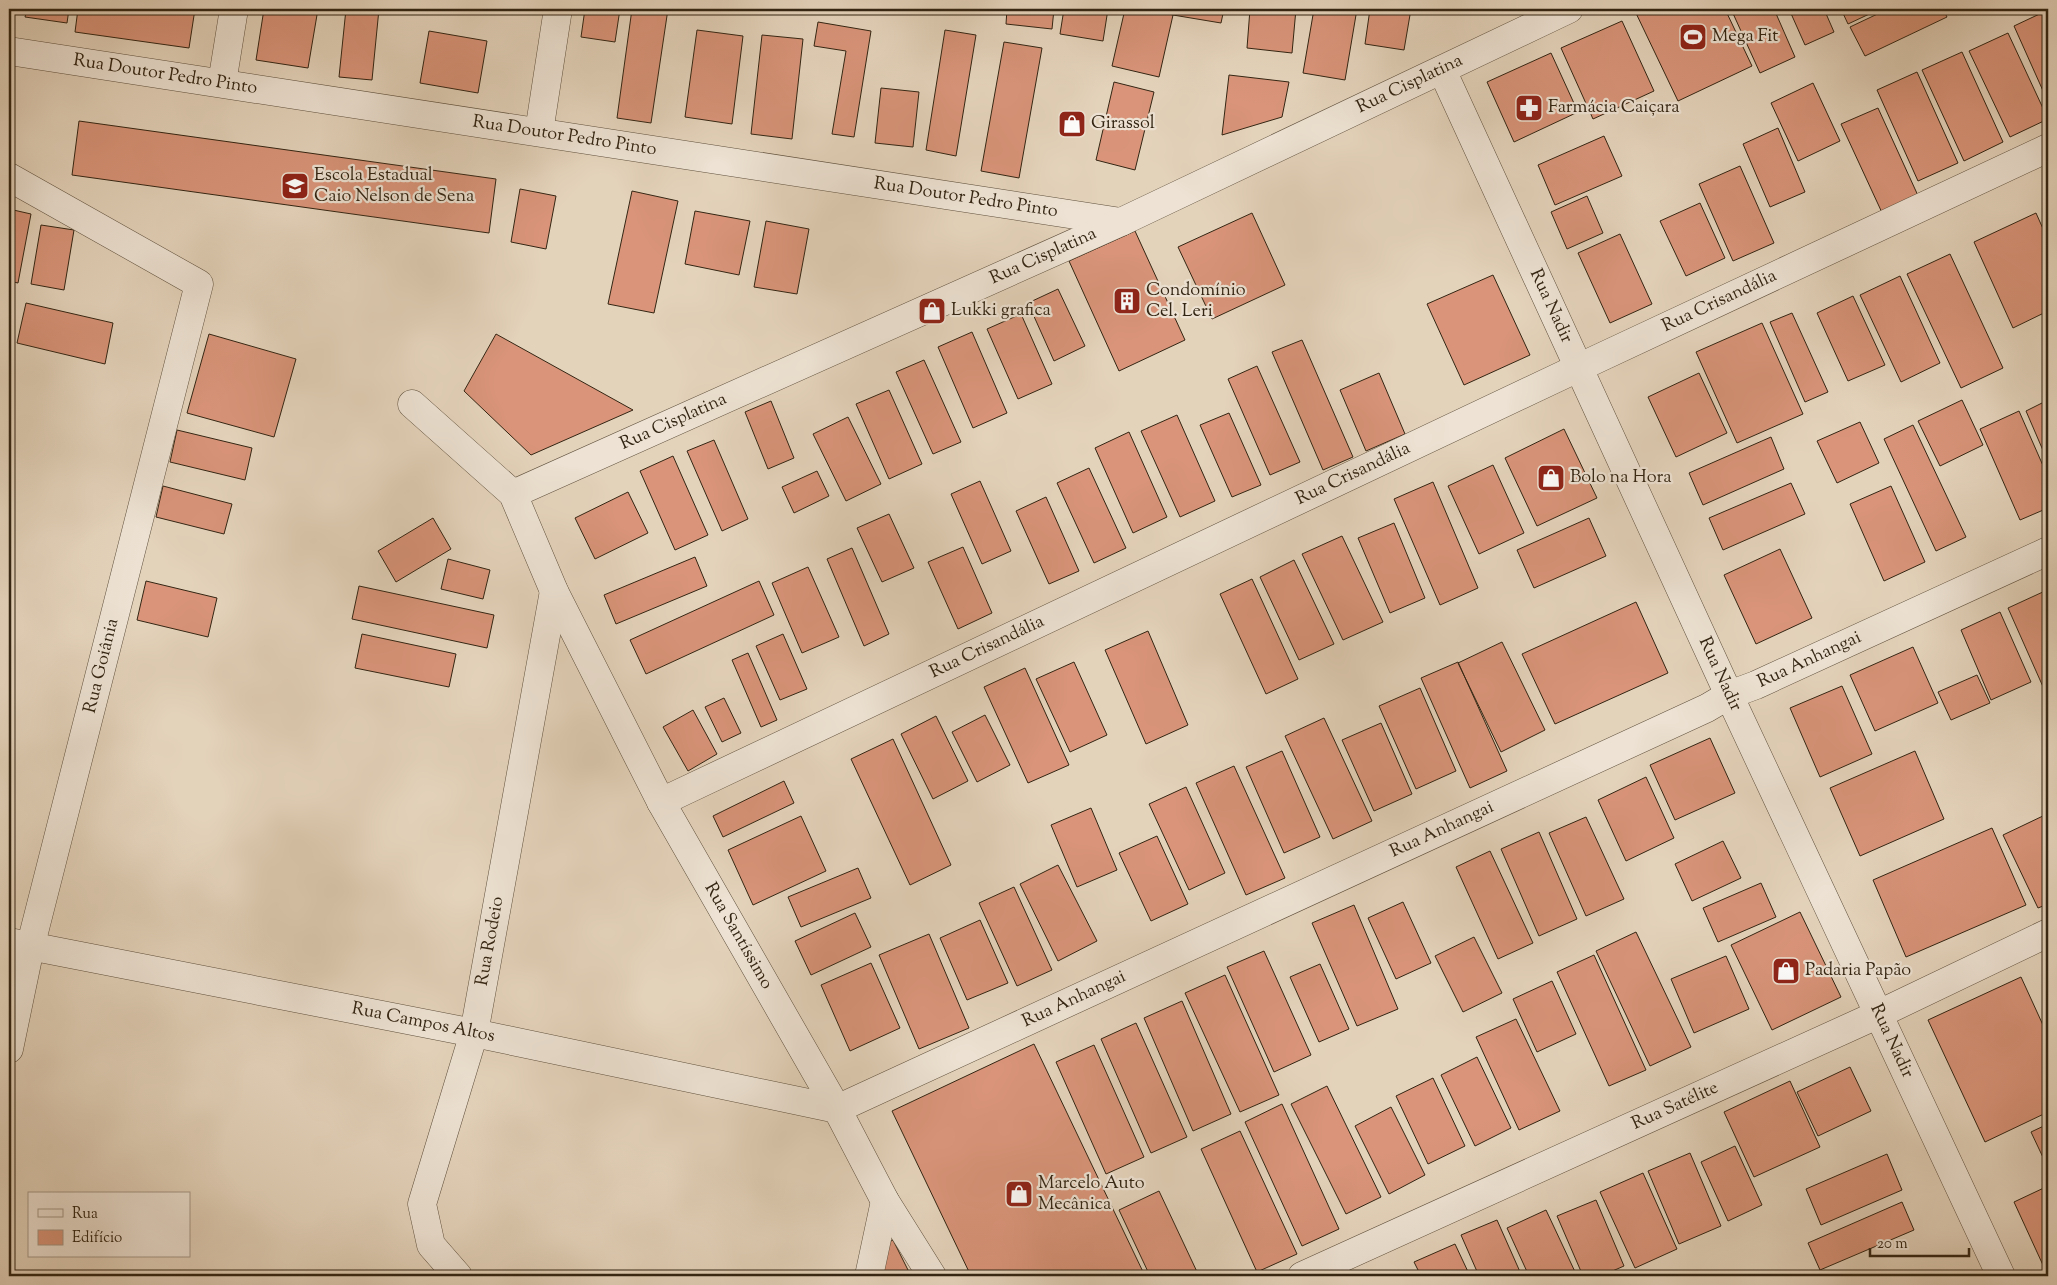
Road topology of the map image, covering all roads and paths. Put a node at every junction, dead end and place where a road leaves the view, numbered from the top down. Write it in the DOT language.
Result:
graph roads {
  1 [pos="234,9"];
  2 [pos="558,9"];
  3 [pos="1570,9"];
  4 [pos="9,51"];
  5 [pos="1442,70"];
  6 [pos="222,83"];
  7 [pos="539,132"];
  8 [pos="2048,148"];
  9 [pos="9,177"];
  10 [pos="1121,222"];
  11 [pos="1580,367"];
  12 [pos="412,404"];
  13 [pos="513,494"];
  14 [pos="2048,550"];
  15 [pos="554,591"];
  16 [pos="1729,695"];
  17 [pos="661,802"];
  18 [pos="2048,933"];
  19 [pos="19,945"];
  20 [pos="1879,1014"];
  21 [pos="474,1033"];
  22 [pos="9,1049"];
  23 [pos="837,1110"];
  24 [pos="885,1201"];
  25 [pos="458,1276"];
  26 [pos="869,1276"];
  27 [pos="932,1276"];
  28 [pos="1302,1276"];
  29 [pos="2001,1276"];
  1 -- 6 [label="street"];
  2 -- 7 [label="street"];
  3 -- 5 [label="street, Rua Cisplatina"];
  4 -- 6 [label="street, Rua Doutor Pedro Pinto"];
  5 -- 10 [label="street, Rua Cisplatina"];
  5 -- 11 [label="street, Rua Nadir"];
  6 -- 7 [label="street, Rua Doutor Pedro Pinto"];
  7 -- 10 [label="street, Rua Doutor Pedro Pinto"];
  8 -- 11 [label="street, Rua Crisandália"];
  9 -- 19 [label="street, Rua Goiânia"];
  10 -- 13 [label="street, Rua Cisplatina"];
  11 -- 16 [label="street, Rua Nadir"];
  11 -- 17 [label="street, Rua Crisandália"];
  12 -- 13 [label="street"];
  13 -- 15 [label="street, Rua Santíssimo"];
  14 -- 16 [label="street, Rua Anhangai"];
  15 -- 17 [label="street, Rua Santíssimo"];
  15 -- 21 [label="street, Rua Rodeio"];
  16 -- 20 [label="street, Rua Nadir"];
  16 -- 23 [label="street, Rua Anhangai"];
  17 -- 23 [label="street, Rua Santíssimo"];
  18 -- 20 [label="street, Rua Satélite"];
  19 -- 21 [label="street, Rua Campos Altos"];
  19 -- 22 [label="street, Rua Goiânia"];
  20 -- 28 [label="street, Rua Satélite"];
  20 -- 29 [label="street, Rua Nadir"];
  21 -- 23 [label="street, Rua Campos Altos"];
  21 -- 25 [label="street, Rua Rodeio"];
  23 -- 24 [label="street, Rua Santíssimo"];
  24 -- 26 [label="street"];
  24 -- 27 [label="street, Rua Santíssimo"];
}
